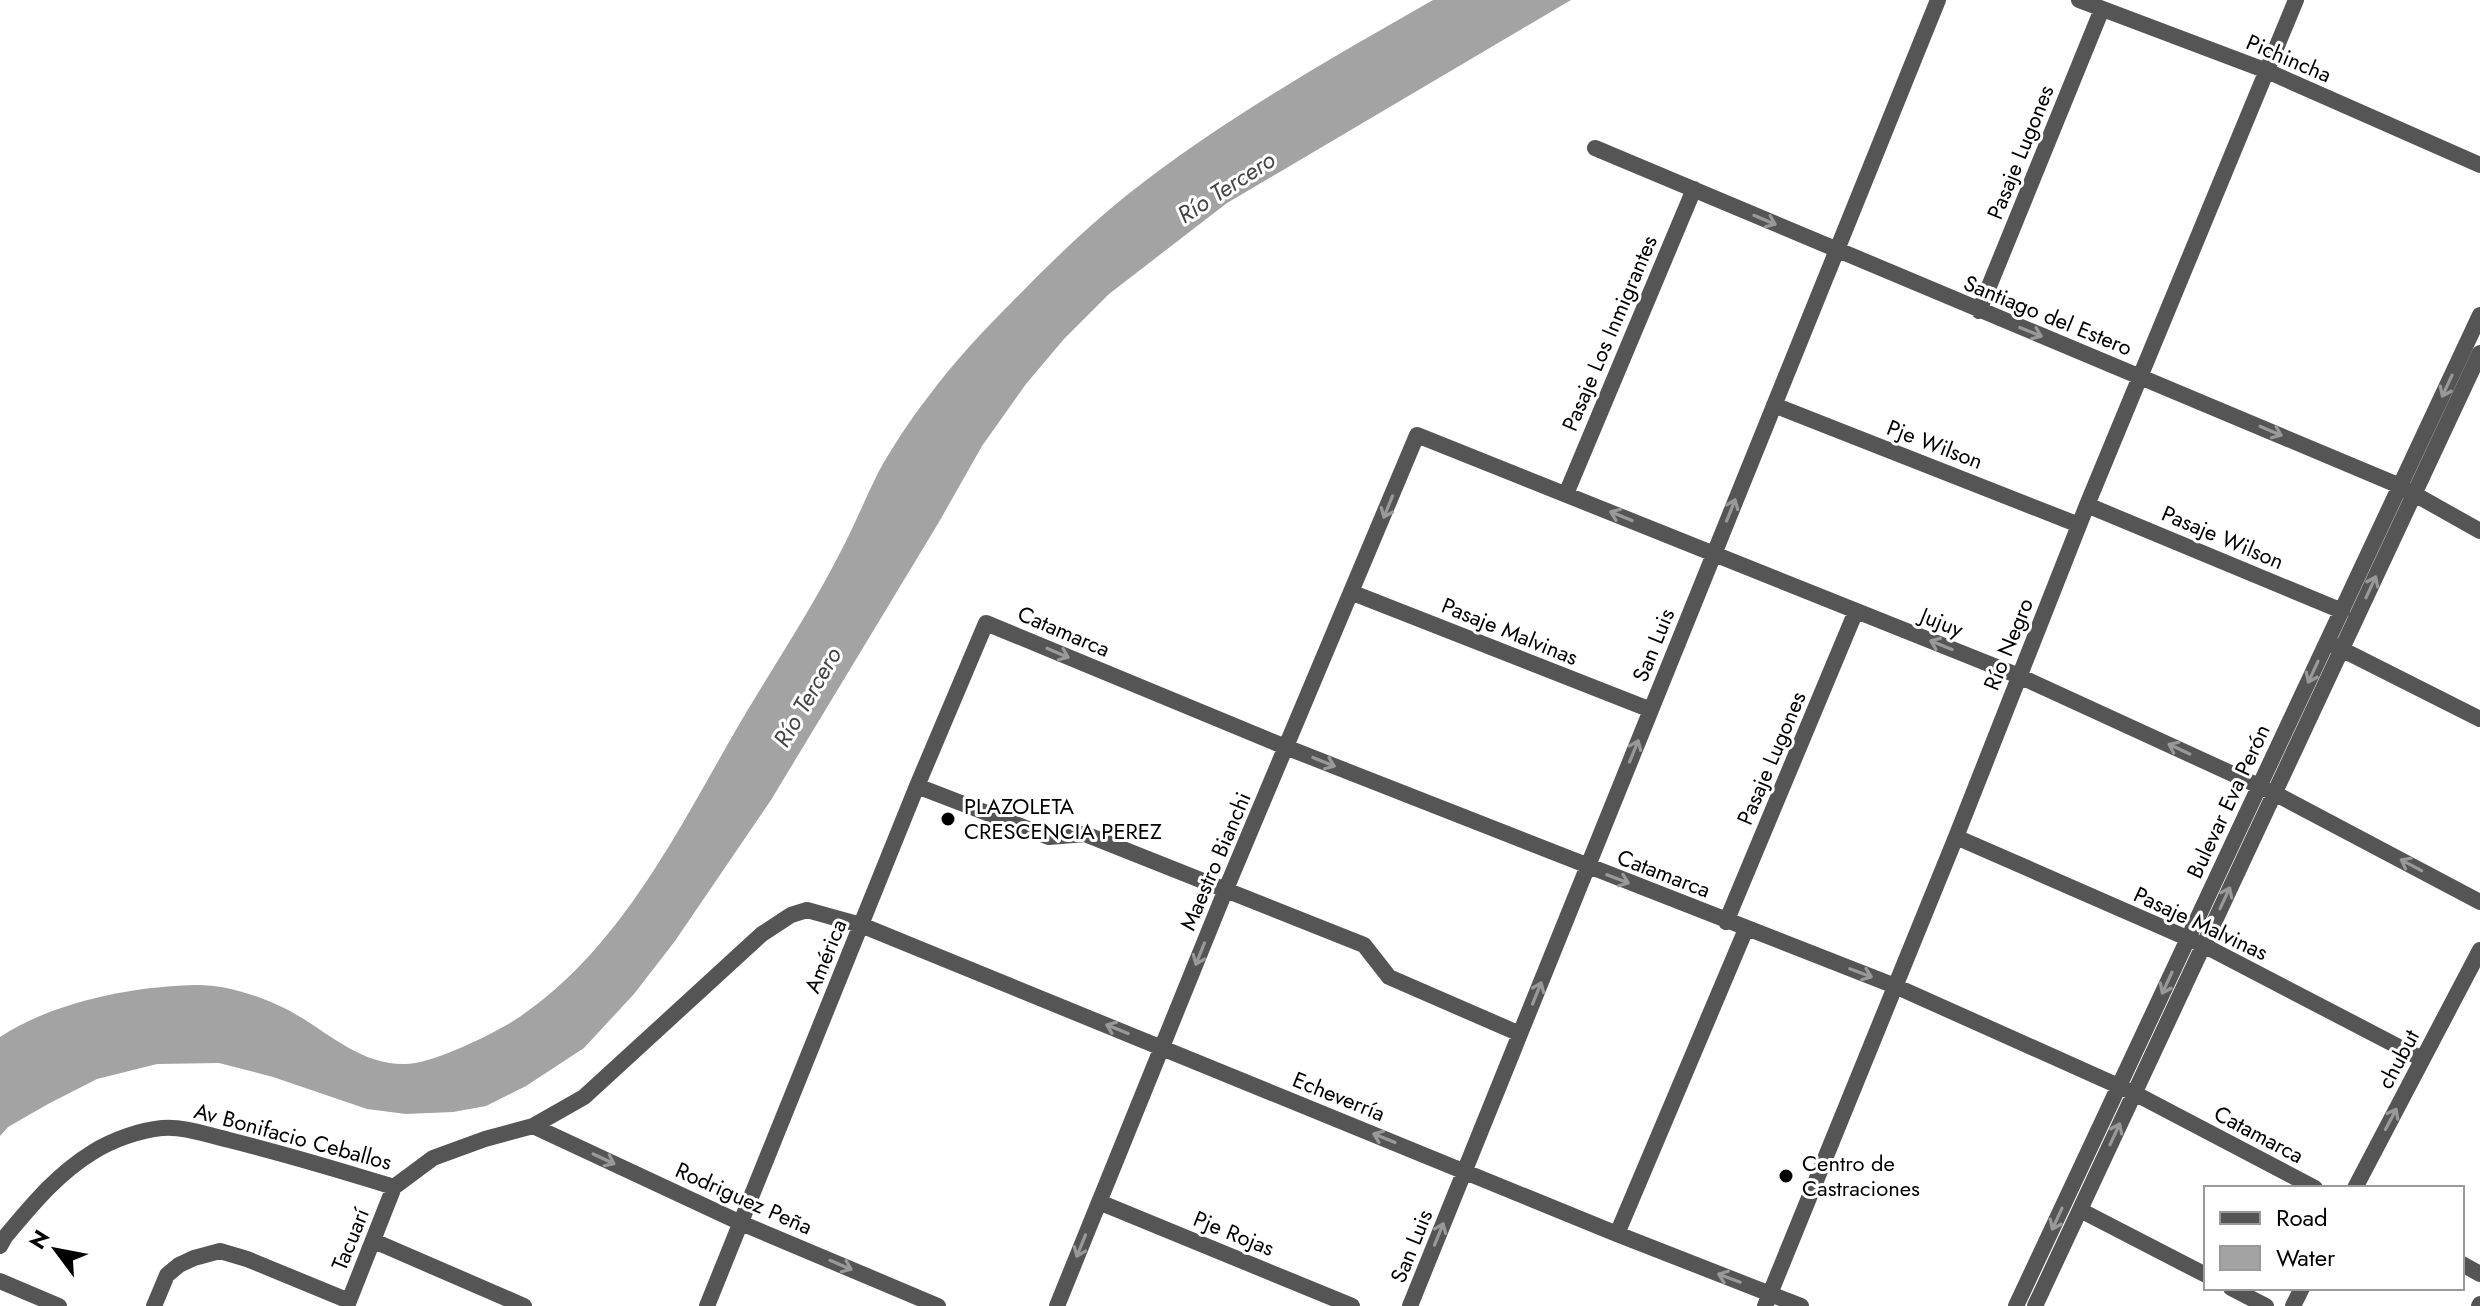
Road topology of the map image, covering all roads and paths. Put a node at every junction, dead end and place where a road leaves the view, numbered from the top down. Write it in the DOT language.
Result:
graph roads {
  1 [pos="1938,0"];
  2 [pos="2296,0"];
  3 [pos="2084,1"];
  4 [pos="2102,9"];
  5 [pos="2267,71"];
  6 [pos="1595,148"];
  7 [pos="2480,165"];
  8 [pos="1694,189"];
  9 [pos="1836,250"];
  10 [pos="1979,311"];
  11 [pos="2480,315"];
  12 [pos="2476,348"];
  13 [pos="2141,376"];
  14 [pos="1774,405"];
  15 [pos="1417,435"];
  16 [pos="2407,491"];
  17 [pos="1566,494"];
  18 [pos="2087,505"];
  19 [pos="2079,525"];
  20 [pos="2480,531"];
  21 [pos="1714,553"];
  22 [pos="1353,593"];
  23 [pos="1856,611"];
  24 [pos="2342,611"];
  25 [pos="986,623"];
  26 [pos="2334,646"];
  27 [pos="2019,676"];
  28 [pos="1651,710"];
  29 [pos="2480,719"];
  30 [pos="1288,748"];
  31 [pos="917,786"];
  32 [pos="2267,790"];
  33 [pos="1956,837"];
  34 [pos="1588,867"];
  35 [pos="1226,889"];
  36 [pos="2480,902"];
  37 [pos="1726,922"];
  38 [pos="861,925"];
  39 [pos="1746,929"];
  40 [pos="2196,942"];
  41 [pos="2480,950"];
  42 [pos="1895,986"];
  43 [pos="1520,1034"];
  44 [pos="1163,1048"];
  45 [pos="2422,1059"];
  46 [pos="2127,1090"];
  47 [pos="533,1126"];
  48 [pos="1465,1172"];
  49 [pos="2311,1186"];
  50 [pos="2356,1186"];
  51 [pos="394,1187"];
  52 [pos="1099,1202"];
  53 [pos="2080,1210"];
  54 [pos="741,1223"];
  55 [pos="1617,1234"];
  56 [pos="374,1241"];
  57 [pos="0,1246"];
  58 [pos="2204,1274"];
  59 [pos="0,1281"];
  60 [pos="2235,1290"];
  61 [pos="1768,1300"];
  62 [pos="348,1303"];
  63 [pos="59,1306"];
  64 [pos="154,1306"];
  65 [pos="524,1306"];
  66 [pos="707,1306"];
  67 [pos="938,1306"];
  68 [pos="1057,1306"];
  69 [pos="1352,1306"];
  70 [pos="1410,1306"];
  71 [pos="1801,1306"];
  72 [pos="2016,1306"];
  73 [pos="2035,1306"];
  74 [pos="2266,1306"];
  1 -- 9 [label="street, San Luis"];
  2 -- 5 [label="street, Río Negro"];
  3 -- 4 [label="street, Pichincha"];
  4 -- 5 [label="street, Pichincha"];
  4 -- 10 [label="street, Pasaje Lugones"];
  5 -- 7 [label="street, Pichincha"];
  5 -- 13 [label="street, Río Negro"];
  6 -- 8 [label="street, Santiago del Estero"];
  8 -- 9 [label="street, Santiago del Estero, one-way"];
  8 -- 17 [label="street, Pasaje Los Inmigrantes"];
  9 -- 10 [label="street, Santiago del Estero"];
  9 -- 14 [label="street, San Luis"];
  10 -- 13 [label="street, Santiago del Estero, one-way"];
  11 -- 12 [label="street, Bulevar Eva Perón"];
  12 -- 16 [label="street, Bulevar Eva Perón"];
  13 -- 16 [label="street, Santiago del Estero, one-way"];
  13 -- 18 [label="street, Río Negro"];
  14 -- 19 [label="street, Pje Wilson"];
  21 -- 14 [label="street, San Luis, one-way"];
  15 -- 17 [label="street, Jujuy"];
  15 -- 22 [label="street, Maestro Bianchi, one-way"];
  16 -- 20 [label="street, Santiago del Estero"];
  16 -- 24 [label="street, Bulevar Eva Perón"];
  26 -- 16 [label="street, Bulevar Eva Perón, one-way"];
  21 -- 17 [label="street, Jujuy, one-way"];
  18 -- 19 [label="street, Río Negro"];
  18 -- 24 [label="street, Pasaje Wilson"];
  19 -- 27 [label="street, Río Negro"];
  21 -- 23 [label="street, Jujuy"];
  21 -- 28 [label="street, San Luis"];
  22 -- 28 [label="street, Pasaje Malvinas"];
  22 -- 30 [label="street, Maestro Bianchi"];
  27 -- 23 [label="street, Jujuy, one-way"];
  23 -- 37 [label="street, Pasaje Lugones"];
  24 -- 26 [label="street, Bulevar Eva Perón"];
  25 -- 30 [label="street, Catamarca, one-way"];
  25 -- 31 [label="street, América"];
  26 -- 29 [label="street"];
  26 -- 32 [label="street, Bulevar Eva Perón"];
  32 -- 27 [label="street, Jujuy, one-way"];
  27 -- 33 [label="street, Río Negro"];
  34 -- 28 [label="street, San Luis, one-way"];
  30 -- 34 [label="street, Catamarca, one-way"];
  30 -- 35 [label="street, Maestro Bianchi"];
  31 -- 35 [label="street"];
  31 -- 38 [label="street, América"];
  36 -- 32 [label="street, Jujuy, one-way"];
  32 -- 40 [label="street, Bulevar Eva Perón"];
  33 -- 40 [label="street, Pasaje Malvinas"];
  33 -- 42 [label="street, Río Negro"];
  34 -- 37 [label="street, Catamarca, one-way"];
  43 -- 34 [label="street, San Luis, one-way"];
  35 -- 43 [label="street"];
  35 -- 44 [label="street, Maestro Bianchi, one-way"];
  37 -- 39 [label="street, Catamarca"];
  44 -- 38 [label="street, Echeverría, one-way"];
  38 -- 47 [label="street, Av Bonifacio Ceballos"];
  38 -- 54 [label="street, América"];
  39 -- 42 [label="street, Catamarca, one-way"];
  39 -- 55 [label="street"];
  40 -- 45 [label="street, Pasaje Malvinas"];
  40 -- 46 [label="street, Bulevar Eva Perón"];
  41 -- 45 [label="street, chubut"];
  42 -- 46 [label="street, Catamarca"];
  42 -- 61 [label="street, Río Negro"];
  43 -- 48 [label="street, San Luis"];
  48 -- 44 [label="street, Echeverría, one-way"];
  44 -- 52 [label="street, Maestro Bianchi"];
  50 -- 45 [label="street, chubut, one-way"];
  46 -- 49 [label="street, Catamarca"];
  53 -- 46 [label="street, Bulevar Eva Perón, one-way"];
  46 -- 72 [label="street, Bulevar Eva Perón, one-way"];
  47 -- 51 [label="street, Av Bonifacio Ceballos"];
  47 -- 54 [label="street, Rodriguez Peña, one-way"];
  48 -- 55 [label="street, Echeverría"];
  70 -- 48 [label="street, San Luis, one-way"];
  51 -- 56 [label="street, Tacuarí"];
  51 -- 57 [label="street, Av Bonifacio Ceballos"];
  52 -- 68 [label="street, Maestro Bianchi, one-way"];
  52 -- 69 [label="street, Pje Rojas"];
  53 -- 58 [label="street"];
  53 -- 73 [label="street, Bulevar Eva Perón"];
  54 -- 66 [label="street, América"];
  54 -- 67 [label="street, Rodriguez Peña, one-way"];
  61 -- 55 [label="street, Echeverría, one-way"];
  56 -- 62 [label="street, Tacuarí"];
  56 -- 65 [label="street"];
  59 -- 63 [label="street"];
  60 -- 74 [label="street"];
  61 -- 71 [label="street, Echeverría"];
  62 -- 64 [label="street"];
}
